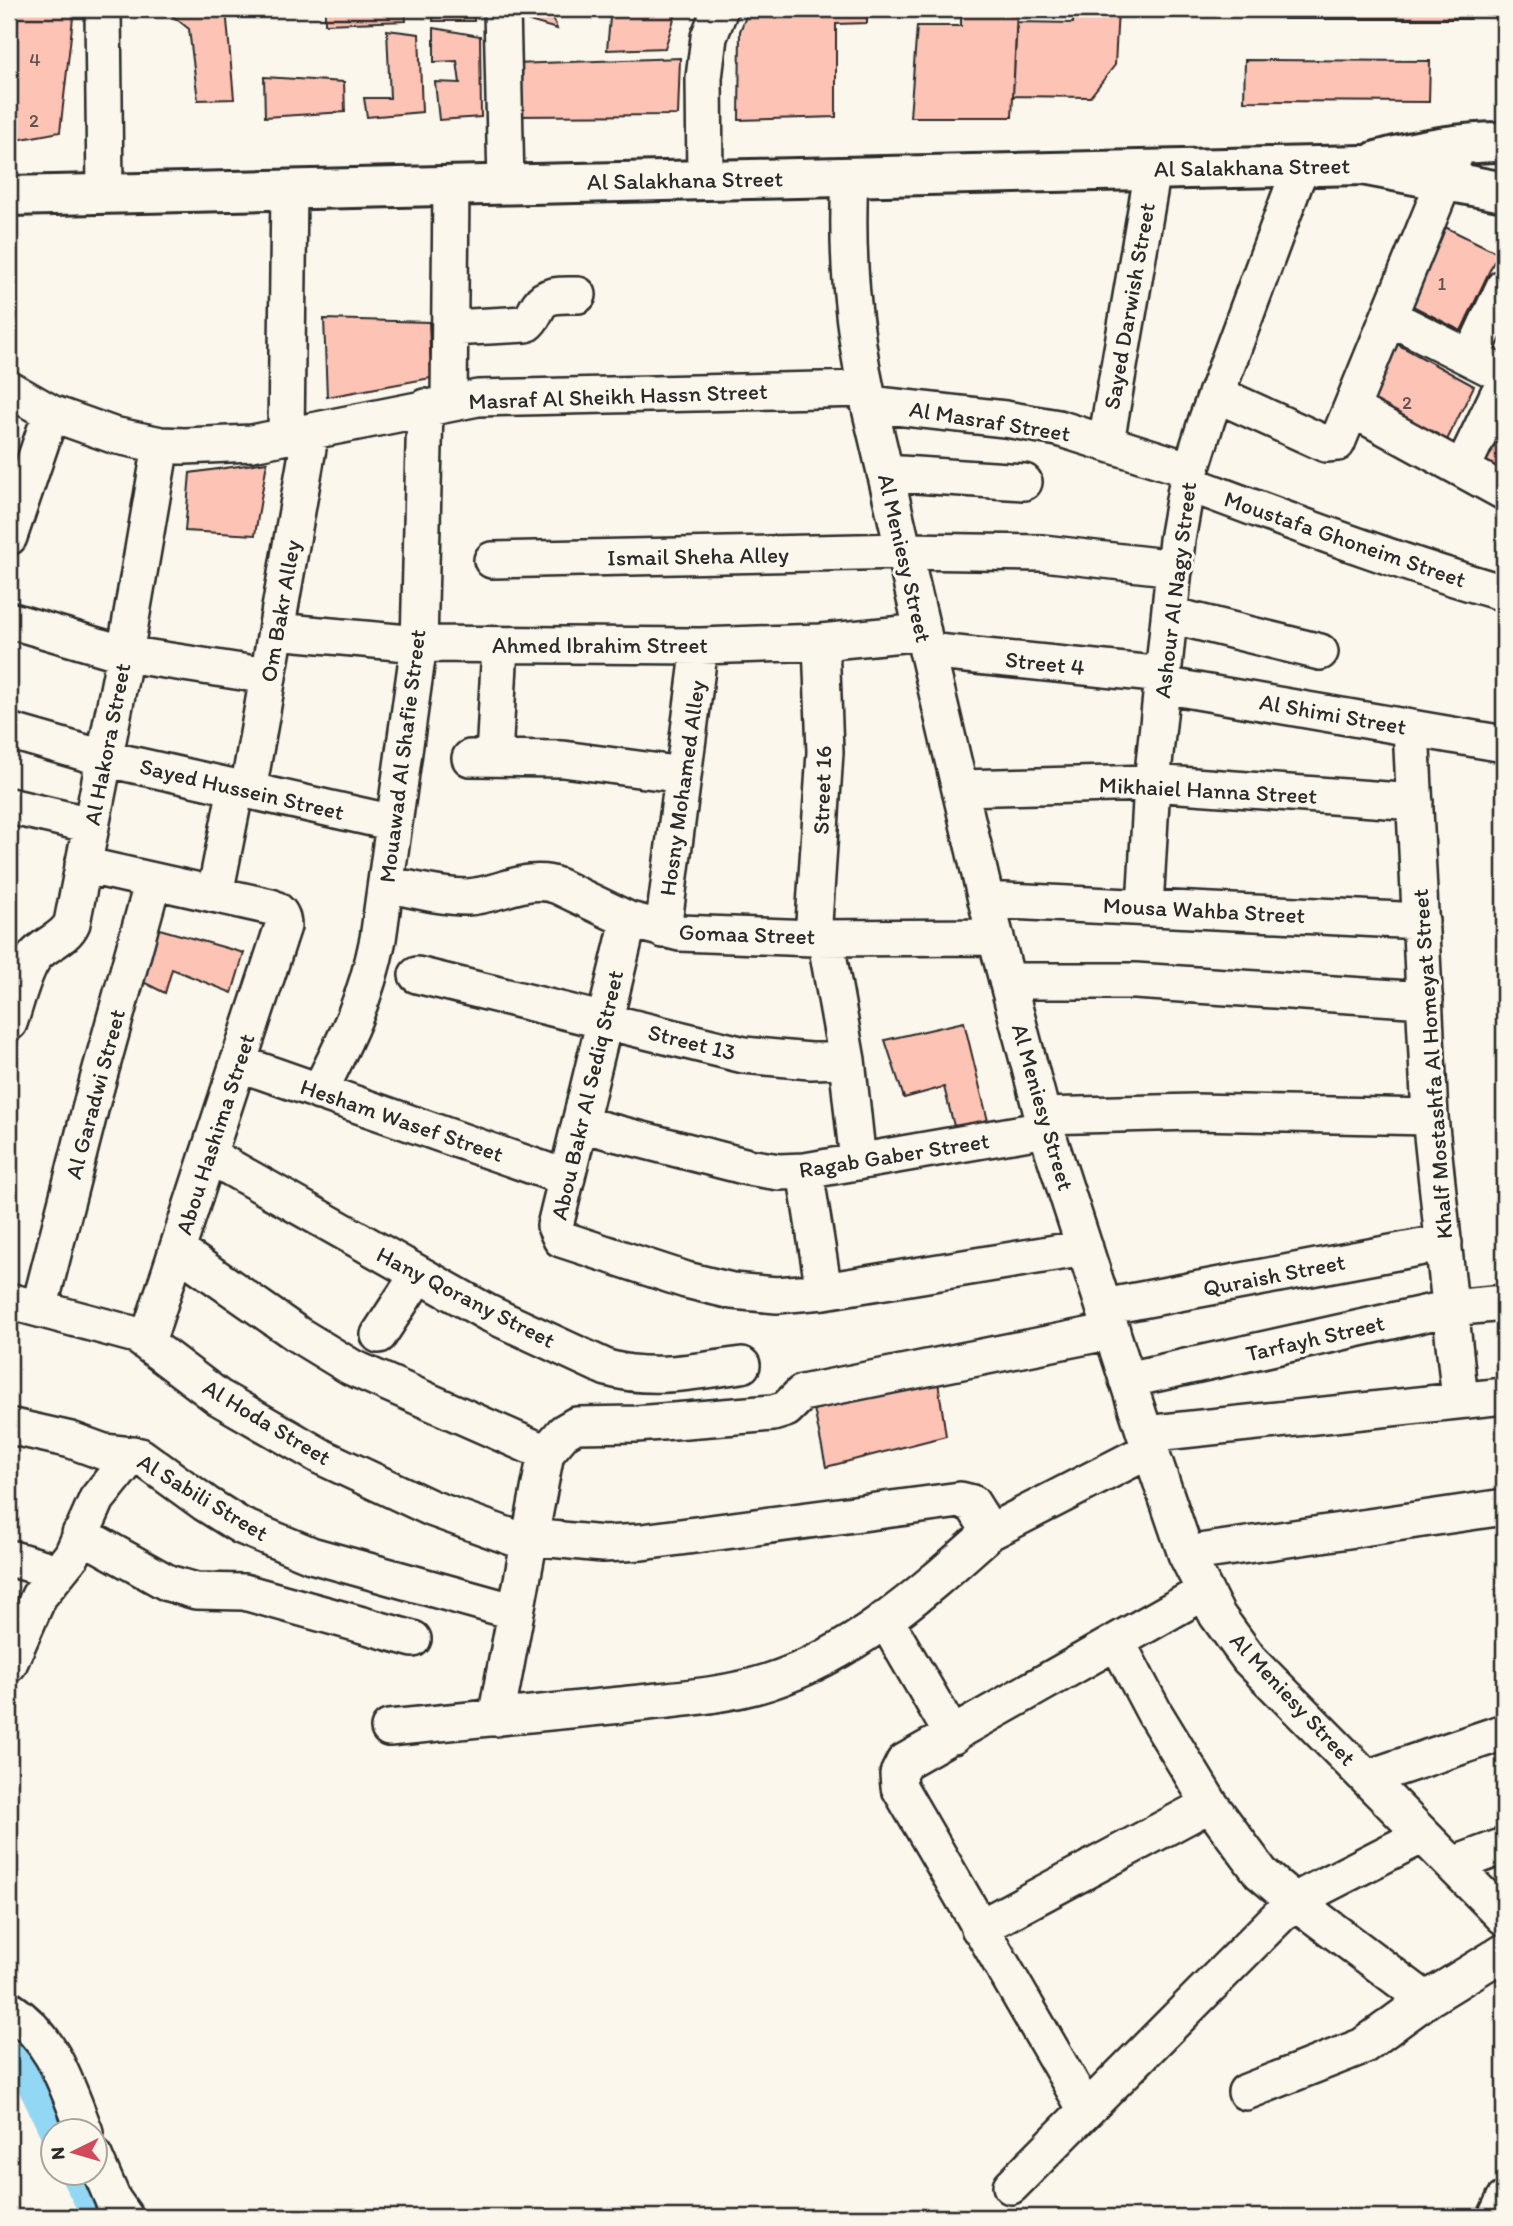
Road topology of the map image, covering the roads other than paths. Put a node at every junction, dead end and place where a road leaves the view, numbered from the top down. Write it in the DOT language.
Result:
graph roads {
  1 [pos="103,9"];
  2 [pos="502,9"];
  3 [pos="720,9"];
  4 [pos="1504,142"];
  5 [pos="1459,144"];
  6 [pos="1362,165"];
  7 [pos="1301,166"];
  8 [pos="1153,169"];
  9 [pos="850,176"];
  10 [pos="705,179"];
  11 [pos="1446,180"];
  12 [pos="506,184"];
  13 [pos="451,185"];
  14 [pos="289,189"];
  15 [pos="1504,192"];
  16 [pos="104,193"];
  17 [pos="9,195"];
  18 [pos="1504,286"];
  19 [pos="578,295"];
  20 [pos="1389,317"];
  21 [pos="450,328"];
  22 [pos="1471,358"];
  23 [pos="1504,375"];
  24 [pos="1504,382"];
  25 [pos="9,389"];
  26 [pos="1216,394"];
  27 [pos="867,396"];
  28 [pos="437,405"];
  29 [pos="1352,409"];
  30 [pos="51,413"];
  31 [pos="299,434"];
  32 [pos="1106,442"];
  33 [pos="161,445"];
  34 [pos="1462,469"];
  35 [pos="885,473"];
  36 [pos="1189,477"];
  37 [pos="1024,482"];
  38 [pos="1504,492"];
  39 [pos="9,537"];
  40 [pos="904,551"];
  41 [pos="492,560"];
  42 [pos="1175,568"];
  43 [pos="1504,593"];
  44 [pos="1170,615"];
  45 [pos="9,620"];
  46 [pos="276,631"];
  47 [pos="925,641"];
  48 [pos="821,642"];
  49 [pos="419,644"];
  50 [pos="500,645"];
  51 [pos="700,646"];
  52 [pos="1320,652"];
  53 [pos="125,654"];
  54 [pos="268,676"];
  55 [pos="1163,680"];
  56 [pos="1411,728"];
  57 [pos="9,731"];
  58 [pos="1504,744"];
  59 [pos="103,758"];
  60 [pos="683,775"];
  61 [pos="1152,783"];
  62 [pos="960,788"];
  63 [pos="242,789"];
  64 [pos="1415,802"];
  65 [pos="9,806"];
  66 [pos="394,823"];
  67 [pos="91,825"];
  68 [pos="83,865"];
  69 [pos="153,881"];
  70 [pos="386,884"];
  71 [pos="215,894"];
  72 [pos="986,900"];
  73 [pos="1145,907"];
  74 [pos="629,920"];
  75 [pos="1421,921"];
  76 [pos="663,930"];
  77 [pos="819,937"];
  78 [pos="996,937"];
  79 [pos="417,975"];
  80 [pos="1007,981"];
  81 [pos="1425,1000"];
  82 [pos="605,1021"];
  83 [pos="9,1023"];
  84 [pos="848,1060"];
  85 [pos="238,1063"];
  86 [pos="320,1092"];
  87 [pos="1430,1117"];
  88 [pos="1044,1122"];
  89 [pos="580,1124"];
  90 [pos="208,1155"];
  91 [pos="858,1162"];
  92 [pos="805,1171"];
  93 [pos="567,1178"];
  94 [pos="1444,1243"];
  95 [pos="1085,1248"];
  96 [pos="177,1250"];
  97 [pos="418,1275"];
  98 [pos="824,1291"];
  99 [pos="1504,1303"];
  100 [pos="24,1305"];
  101 [pos="1450,1308"];
  102 [pos="1108,1319"];
  103 [pos="379,1335"];
  104 [pos="147,1342"];
  105 [pos="742,1365"];
  106 [pos="1127,1380"];
  107 [pos="1504,1396"];
  108 [pos="1460,1400"];
  109 [pos="9,1426"];
  110 [pos="1147,1442"];
  111 [pos="546,1453"];
  112 [pos="133,1454"];
  113 [pos="1504,1507"];
  114 [pos="990,1532"];
  115 [pos="80,1534"];
  116 [pos="529,1540"];
  117 [pos="1186,1554"];
  118 [pos="9,1558"];
  119 [pos="58,1573"];
  120 [pos="1204,1592"];
  121 [pos="516,1612"];
  122 [pos="885,1619"];
  123 [pos="413,1639"];
  124 [pos="1117,1642"];
  125 [pos="9,1664"];
  126 [pos="496,1718"];
  127 [pos="389,1728"];
  128 [pos="1504,1732"];
  129 [pos="953,1736"];
  130 [pos="1367,1778"];
  131 [pos="1210,1804"];
  132 [pos="1423,1835"];
  133 [pos="1504,1846"];
  134 [pos="1453,1865"];
  135 [pos="1294,1901"];
  136 [pos="1504,1917"];
  137 [pos="979,1928"];
  138 [pos="1504,1952"];
  139 [pos="1426,2000"];
  140 [pos="9,2009"];
  141 [pos="1246,2092"];
  142 [pos="1086,2110"];
  143 [pos="79,2118"];
  144 [pos="1011,2186"];
  145 [pos="108,2188"];
  146 [pos="1504,2200"];
  147 [pos="125,2217"];
  148 [pos="1496,2217"];
  1 -- 16 [label="street"];
  2 -- 12 [label="street"];
  3 -- 10 [label="street"];
  4 -- 5 [label="main road"];
  5 -- 6 [label="main road"];
  5 -- 11 [label="street"];
  6 -- 7 [label="main road, Al Salakhana Street"];
  6 -- 11 [label="main road"];
  7 -- 8 [label="main road, Al Salakhana Street"];
  7 -- 26 [label="street, Ashour Al Nagy Street"];
  8 -- 9 [label="main road, Al Salakhana Street"];
  8 -- 32 [label="street, Sayed Darwish Street"];
  9 -- 10 [label="main road, Al Salakhana Street"];
  9 -- 27 [label="street, Al Meniesy Street"];
  10 -- 12 [label="main road, Al Salakhana Street"];
  11 -- 15 [label="main road"];
  11 -- 20 [label="street"];
  12 -- 13 [label="main road, Al Salakhana Street"];
  13 -- 14 [label="main road, Al Salakhana Street"];
  13 -- 21 [label="street, Mouawad Al Shafie Street"];
  14 -- 16 [label="main road, Al Salakhana Street"];
  14 -- 31 [label="street, Om Bakr Alley"];
  16 -- 17 [label="main road, Al Salakhana Street"];
  18 -- 22 [label="street"];
  19 -- 21 [label="street"];
  20 -- 22 [label="street"];
  20 -- 29 [label="street"];
  21 -- 28 [label="street, Mouawad Al Shafie Street"];
  22 -- 23 [label="street"];
  24 -- 34 [label="street"];
  25 -- 30 [label="street, Masraf Al Sheikh Hassn Street"];
  26 -- 29 [label="street"];
  26 -- 36 [label="street, Ashour Al Nagy Street"];
  27 -- 28 [label="street, Masraf Al Sheikh Hassn Street"];
  27 -- 32 [label="street, Al Masraf Street"];
  27 -- 35 [label="street, Al Meniesy Street"];
  28 -- 31 [label="street, Masraf Al Sheikh Hassn Street"];
  28 -- 49 [label="street, Mouawad Al Shafie Street"];
  29 -- 34 [label="street"];
  30 -- 33 [label="street, Masraf Al Sheikh Hassn Street"];
  30 -- 39 [label="street"];
  31 -- 33 [label="street, Masraf Al Sheikh Hassn Street"];
  31 -- 46 [label="street, Om Bakr Alley"];
  32 -- 36 [label="street, Al Masraf Street"];
  33 -- 53 [label="street, Al Hakora Street"];
  34 -- 38 [label="street"];
  35 -- 37 [label="street"];
  35 -- 40 [label="street, Al Meniesy Street"];
  36 -- 42 [label="street, Ashour Al Nagy Street"];
  36 -- 43 [label="street, Moustafa Ghoneim Street"];
  40 -- 41 [label="street, Ismail Sheha Alley"];
  40 -- 42 [label="street, Ismail Sheha Alley"];
  40 -- 47 [label="street, Al Meniesy Street"];
  42 -- 44 [label="street, Ashour Al Nagy Street"];
  44 -- 52 [label="street"];
  44 -- 55 [label="street, Ashour Al Nagy Street"];
  45 -- 53 [label="street"];
  46 -- 49 [label="street, Ahmed Ibrahim Street"];
  46 -- 54 [label="street, Om Bakr Alley"];
  47 -- 48 [label="street, Ahmed Ibrahim Street"];
  47 -- 55 [label="street, Street 4"];
  47 -- 62 [label="street, Al Meniesy Street"];
  48 -- 51 [label="street, Ahmed Ibrahim Street"];
  48 -- 77 [label="street, Street 16"];
  49 -- 50 [label="street, Ahmed Ibrahim Street"];
  49 -- 66 [label="street, Mouawad Al Shafie Street"];
  50 -- 51 [label="street, Ahmed Ibrahim Street"];
  50 -- 60 [label="street"];
  51 -- 60 [label="street, Hosny Mohamed Alley"];
  53 -- 54 [label="street"];
  53 -- 59 [label="street, Al Hakora Street"];
  54 -- 63 [label="street, Om Bakr Alley"];
  55 -- 56 [label="street, Al Shimi Street"];
  55 -- 61 [label="street, Ashour Al Nagy Street"];
  56 -- 58 [label="street, Al Shimi Street"];
  56 -- 64 [label="street, Khalf Mostashfa Al Homeyat Street"];
  57 -- 59 [label="street, Sayed Hussein Street"];
  59 -- 63 [label="street, Sayed Hussein Street"];
  59 -- 67 [label="street, Al Hakora Street"];
  60 -- 76 [label="street, Hosny Mohamed Alley"];
  61 -- 62 [label="street, Mikhaiel Hanna Street"];
  61 -- 64 [label="street, Mikhaiel Hanna Street"];
  61 -- 73 [label="street, Ashour Al Nagy Street"];
  62 -- 72 [label="street, Al Meniesy Street"];
  63 -- 66 [label="street, Sayed Hussein Street"];
  63 -- 71 [label="street, Om Bakr Alley"];
  64 -- 75 [label="street, Khalf Mostashfa Al Homeyat Street"];
  65 -- 67 [label="street"];
  66 -- 70 [label="street, Mouawad Al Shafie Street"];
  67 -- 68 [label="street, Al Hakora Street"];
  68 -- 69 [label="street"];
  68 -- 83 [label="street, Al Hakora Street"];
  69 -- 71 [label="street"];
  69 -- 100 [label="street, Al Garadwi Street"];
  70 -- 74 [label="street, Gomaa Street"];
  70 -- 86 [label="street, Mouawad Al Shafie Street"];
  71 -- 85 [label="street, Abou Hashima Street"];
  72 -- 73 [label="street, Mousa Wahba Street"];
  72 -- 78 [label="street, Al Meniesy Street"];
  73 -- 75 [label="street, Mousa Wahba Street"];
  74 -- 76 [label="street, Gomaa Street"];
  74 -- 82 [label="street, Abou Bakr Al Sediq Street"];
  75 -- 81 [label="street, Khalf Mostashfa Al Homeyat Street"];
  76 -- 77 [label="street, Gomaa Street"];
  77 -- 78 [label="street, Gomaa Street"];
  77 -- 84 [label="street, Street 16"];
  78 -- 80 [label="street, Al Meniesy Street"];
  79 -- 82 [label="street, Street 13"];
  80 -- 81 [label="street"];
  80 -- 88 [label="street, Al Meniesy Street"];
  81 -- 87 [label="street, Khalf Mostashfa Al Homeyat Street"];
  82 -- 84 [label="street, Street 13"];
  82 -- 89 [label="street, Abou Bakr Al Sediq Street"];
  84 -- 91 [label="street, Street 16"];
  85 -- 86 [label="street, Hesham Wasef Street"];
  85 -- 90 [label="street, Abou Hashima Street"];
  86 -- 93 [label="street, Hesham Wasef Street"];
  87 -- 88 [label="street, Ragab Gaber Street"];
  87 -- 94 [label="street, Khalf Mostashfa Al Homeyat Street"];
  88 -- 91 [label="street, Ragab Gaber Street"];
  88 -- 95 [label="street, Al Meniesy Street"];
  89 -- 92 [label="street, Ragab Gaber Street"];
  89 -- 93 [label="street, Abou Bakr Al Sediq Street"];
  90 -- 96 [label="street, Abou Hashima Street"];
  90 -- 97 [label="street, Hany Qorany Street"];
  91 -- 92 [label="street, Ragab Gaber Street"];
  92 -- 98 [label="street"];
  93 -- 98 [label="street, Abou Bakr Al Sediq Street"];
  94 -- 101 [label="street, Khalf Mostashfa Al Homeyat Street"];
  94 -- 102 [label="street, Quraish Street"];
  95 -- 98 [label="street, Abou Bakr Al Sediq Street"];
  95 -- 102 [label="street, Al Meniesy Street"];
  96 -- 104 [label="street, Abou Hashima Street"];
  96 -- 111 [label="street"];
  97 -- 103 [label="street"];
  97 -- 105 [label="street, Hany Qorany Street"];
  99 -- 101 [label="street, Tarfayh Street"];
  100 -- 104 [label="street, Al Hoda Street"];
  101 -- 106 [label="street, Tarfayh Street"];
  101 -- 108 [label="street, Khalf Mostashfa Al Homeyat Street"];
  102 -- 106 [label="street, Al Meniesy Street"];
  102 -- 111 [label="street, Quraish Street"];
  104 -- 116 [label="street, Al Hoda Street"];
  106 -- 110 [label="street, Al Meniesy Street"];
  107 -- 108 [label="street"];
  108 -- 110 [label="street"];
  109 -- 112 [label="street, Al Sabili Street"];
  110 -- 114 [label="street"];
  110 -- 117 [label="street, Al Meniesy Street"];
  111 -- 116 [label="street"];
  112 -- 115 [label="street"];
  112 -- 121 [label="street, Al Sabili Street"];
  113 -- 117 [label="street"];
  114 -- 116 [label="street, Al Hoda Street"];
  114 -- 122 [label="street"];
  115 -- 119 [label="street"];
  115 -- 123 [label="street"];
  116 -- 121 [label="street"];
  117 -- 120 [label="street, Al Meniesy Street"];
  118 -- 119 [label="street"];
  119 -- 125 [label="street"];
  120 -- 124 [label="street"];
  120 -- 130 [label="street, Al Meniesy Street"];
  121 -- 126 [label="street"];
  122 -- 126 [label="street"];
  122 -- 129 [label="street"];
  124 -- 129 [label="street"];
  124 -- 131 [label="street"];
  126 -- 127 [label="street"];
  128 -- 130 [label="street"];
  129 -- 137 [label="street"];
  130 -- 132 [label="street, Al Meniesy Street"];
  131 -- 135 [label="street"];
  131 -- 137 [label="street"];
  132 -- 134 [label="street, Al Meniesy Street"];
  132 -- 135 [label="street"];
  133 -- 134 [label="street"];
  134 -- 136 [label="street, Al Meniesy Street"];
  135 -- 139 [label="street"];
  135 -- 142 [label="street"];
  137 -- 142 [label="street"];
  138 -- 139 [label="street"];
  139 -- 141 [label="street"];
  140 -- 143 [label="street"];
  142 -- 144 [label="street"];
  145 -- 147 [label="street"];
  146 -- 148 [label="street"];
}
